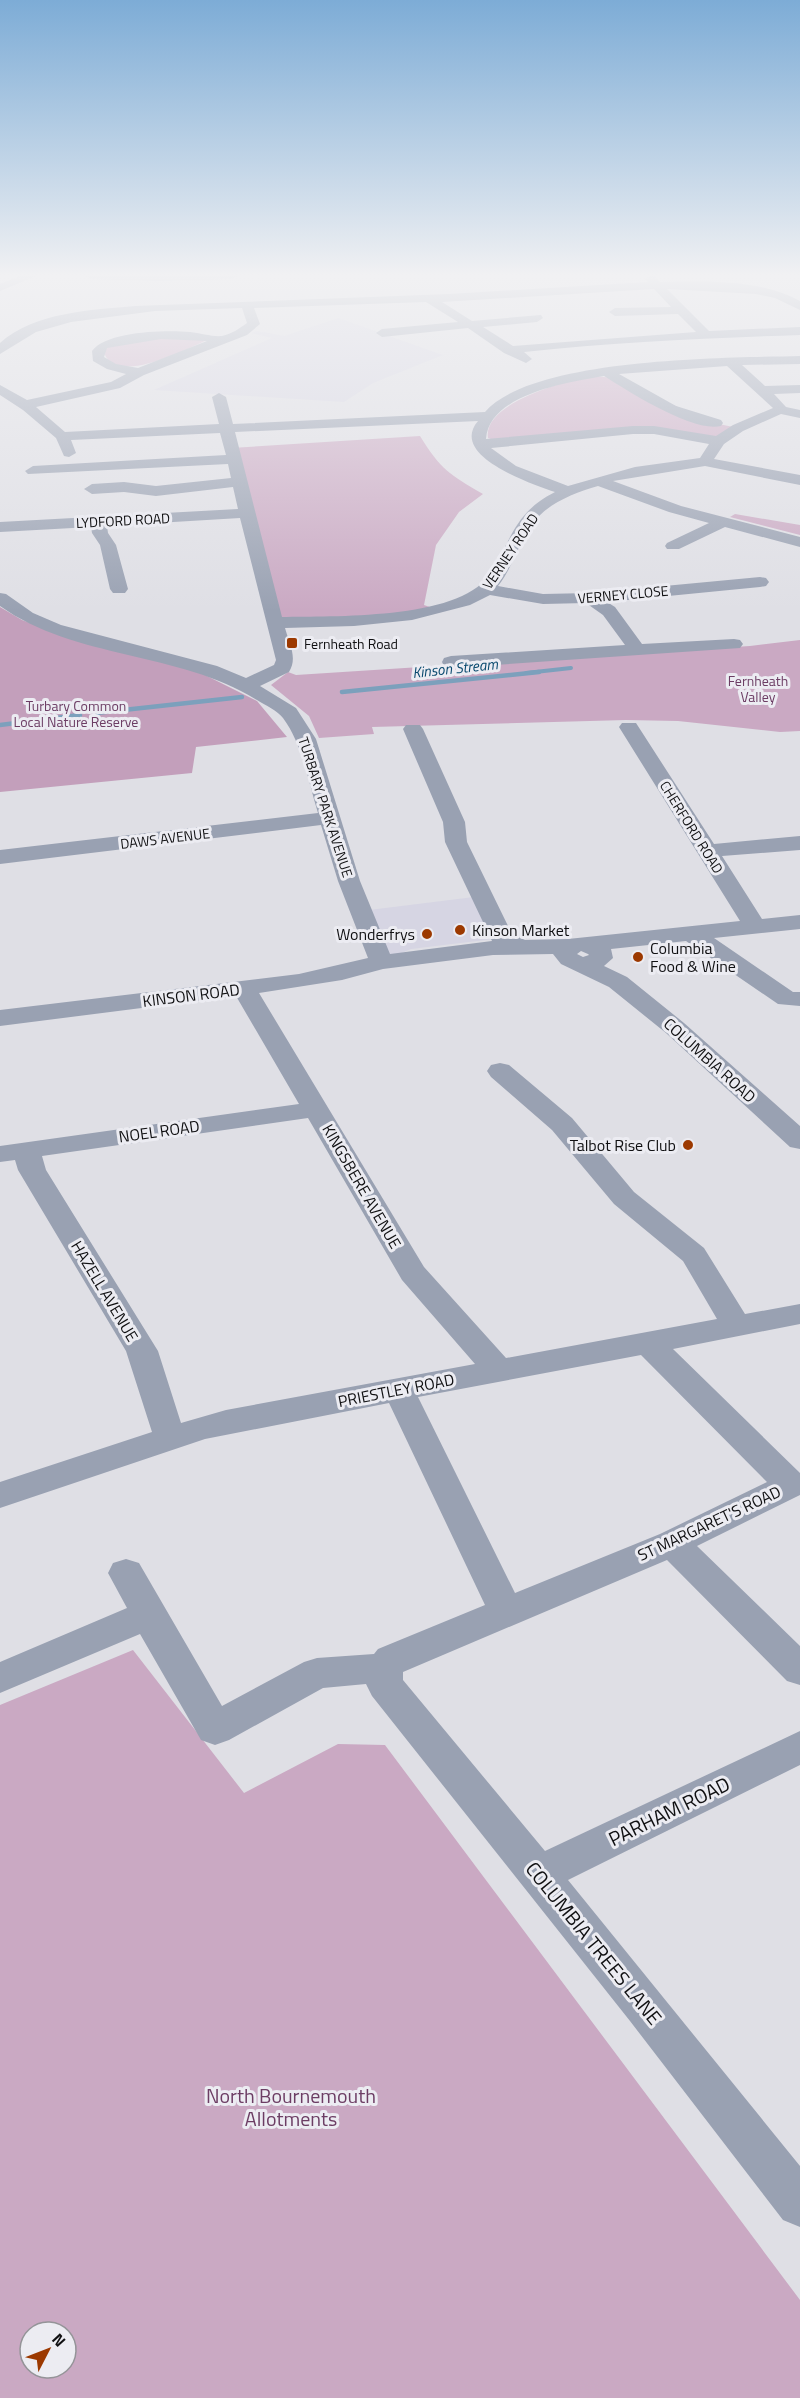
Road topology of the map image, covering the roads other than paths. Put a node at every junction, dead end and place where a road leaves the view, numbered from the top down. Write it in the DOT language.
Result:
graph roads {
  1 [pos="102,388"];
  2 [pos="538,388"];
  3 [pos="633,388"];
  4 [pos="760,388"];
  5 [pos="800,388"];
  6 [pos="0,389"];
  7 [pos="762,390"];
  8 [pos="219,397"];
  9 [pos="25,405"];
  10 [pos="780,410"];
  11 [pos="800,414"];
  12 [pos="486,416"];
  13 [pos="226,428"];
  14 [pos="738,428"];
  15 [pos="62,436"];
  16 [pos="718,441"];
  17 [pos="483,444"];
  18 [pos="70,455"];
  19 [pos="234,459"];
  20 [pos="705,462"];
  21 [pos="33,471"];
  22 [pos="800,480"];
  23 [pos="598,481"];
  24 [pos="239,482"];
  25 [pos="92,489"];
  26 [pos="568,491"];
  27 [pos="247,513"];
  28 [pos="98,522"];
  29 [pos="723,522"];
  30 [pos="0,527"];
  31 [pos="800,542"];
  32 [pos="673,546"];
  33 [pos="760,582"];
  34 [pos="119,589"];
  35 [pos="487,589"];
  36 [pos="0,598"];
  37 [pos="590,598"];
  38 [pos="274,623"];
  39 [pos="734,644"];
  40 [pos="638,650"];
  41 [pos="451,662"];
  42 [pos="246,685"];
  43 [pos="629,727"];
  44 [pos="413,729"];
  45 [pos="329,818"];
  46 [pos="800,843"];
  47 [pos="707,851"];
  48 [pos="0,857"];
  49 [pos="800,921"];
  50 [pos="755,927"];
  51 [pos="690,933"];
  52 [pos="505,944"];
  53 [pos="584,955"];
  54 [pos="381,962"];
  55 [pos="244,988"];
  56 [pos="800,999"];
  57 [pos="0,1018"];
  58 [pos="500,1071"];
  59 [pos="317,1109"];
  60 [pos="800,1141"];
  61 [pos="13,1152"];
  62 [pos="800,1314"];
  63 [pos="737,1326"];
  64 [pos="647,1342"];
  65 [pos="498,1370"];
  66 [pos="398,1389"];
  67 [pos="170,1438"];
  68 [pos="0,1495"];
  69 [pos="672,1543"];
  70 [pos="126,1573"];
  71 [pos="507,1612"];
  72 [pos="148,1615"];
  73 [pos="800,1670"];
  74 [pos="385,1677"];
  75 [pos="0,1678"];
  76 [pos="800,1747"];
  77 [pos="539,1874"];
  78 [pos="800,2204"];
  1 -- 9 [label="street"];
  2 -- 12 [label="street"];
  3 -- 14 [label="street"];
  4 -- 7 [label="street"];
  5 -- 7 [label="street"];
  6 -- 9 [label="street"];
  7 -- 10 [label="street"];
  8 -- 13 [label="street"];
  9 -- 15 [label="street"];
  10 -- 11 [label="street"];
  10 -- 14 [label="street"];
  12 -- 13 [label="street"];
  12 -- 17 [label="street"];
  13 -- 15 [label="street"];
  13 -- 19 [label="street"];
  14 -- 16 [label="street"];
  15 -- 18 [label="street"];
  16 -- 17 [label="street"];
  16 -- 20 [label="street"];
  17 -- 26 [label="street"];
  19 -- 21 [label="street"];
  19 -- 24 [label="street"];
  20 -- 22 [label="street, VERNEY ROAD"];
  20 -- 23 [label="street, VERNEY ROAD"];
  23 -- 26 [label="street, VERNEY ROAD"];
  23 -- 29 [label="street"];
  24 -- 25 [label="street"];
  24 -- 27 [label="street"];
  26 -- 35 [label="street, VERNEY ROAD"];
  27 -- 28 [label="street, LYDFORD ROAD"];
  27 -- 38 [label="street"];
  28 -- 30 [label="street, LYDFORD ROAD"];
  28 -- 34 [label="street"];
  29 -- 31 [label="street"];
  29 -- 32 [label="street"];
  33 -- 37 [label="street, VERNEY CLOSE"];
  35 -- 37 [label="street, VERNEY CLOSE"];
  35 -- 38 [label="street, VERNEY ROAD"];
  36 -- 42 [label="street, TURBARY PARK AVENUE"];
  37 -- 40 [label="street"];
  38 -- 42 [label="street"];
  39 -- 40 [label="street"];
  40 -- 41 [label="street"];
  42 -- 45 [label="street, TURBARY PARK AVENUE"];
  43 -- 47 [label="street, CHERFORD ROAD"];
  44 -- 52 [label="street"];
  45 -- 48 [label="street, DAWS AVENUE"];
  45 -- 54 [label="street, TURBARY PARK AVENUE"];
  46 -- 47 [label="street"];
  47 -- 50 [label="street, CHERFORD ROAD"];
  49 -- 50 [label="street"];
  50 -- 51 [label="street"];
  51 -- 53 [label="street"];
  51 -- 56 [label="street"];
  52 -- 53 [label="street, KINSON ROAD"];
  52 -- 54 [label="street, KINSON ROAD"];
  53 -- 54 [label="street, KINSON ROAD"];
  53 -- 60 [label="street, COLUMBIA ROAD"];
  54 -- 55 [label="street, KINSON ROAD"];
  55 -- 57 [label="street, KINSON ROAD"];
  55 -- 59 [label="street, KINGSBERE AVENUE"];
  58 -- 63 [label="street"];
  59 -- 61 [label="street, NOEL ROAD"];
  59 -- 65 [label="street, KINGSBERE AVENUE"];
  61 -- 67 [label="street, HAZELL AVENUE"];
  62 -- 63 [label="street, PRIESTLEY ROAD"];
  63 -- 64 [label="street, PRIESTLEY ROAD"];
  64 -- 65 [label="street, PRIESTLEY ROAD"];
  64 -- 69 [label="street, ST MARGARET'S ROAD"];
  65 -- 66 [label="street, PRIESTLEY ROAD"];
  66 -- 67 [label="street, PRIESTLEY ROAD"];
  66 -- 71 [label="street"];
  67 -- 68 [label="street, PRIESTLEY ROAD"];
  69 -- 71 [label="street, ST MARGARET'S ROAD"];
  69 -- 73 [label="street"];
  70 -- 72 [label="street"];
  71 -- 74 [label="street, ST MARGARET'S ROAD"];
  72 -- 74 [label="street"];
  72 -- 75 [label="street"];
  74 -- 77 [label="street, COLUMBIA TREES LANE"];
  76 -- 77 [label="street, PARHAM ROAD"];
  77 -- 78 [label="street, COLUMBIA TREES LANE"];
}
